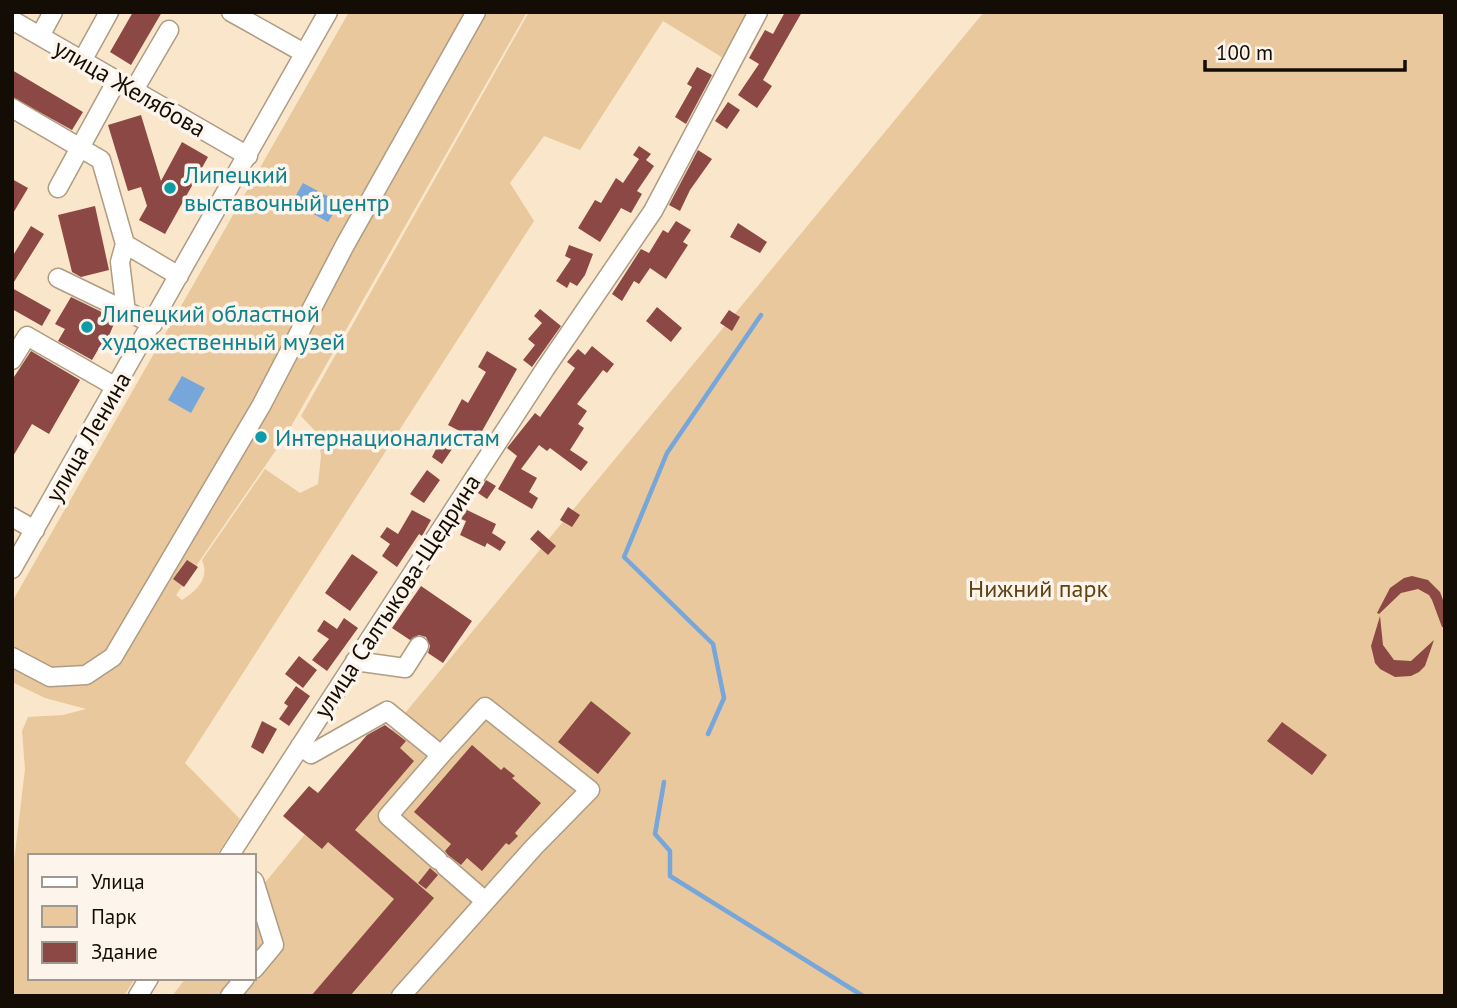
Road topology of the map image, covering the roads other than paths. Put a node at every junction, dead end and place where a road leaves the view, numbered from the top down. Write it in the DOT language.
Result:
graph roads {
  1 [pos="53,12"];
  2 [pos="109,12"];
  3 [pos="231,12"];
  4 [pos="327,12"];
  5 [pos="476,12"];
  6 [pos="758,12"];
  7 [pos="12,20"];
  8 [pos="169,30"];
  9 [pos="40,36"];
  10 [pos="304,53"];
  11 [pos="82,61"];
  12 [pos="117,80"];
  13 [pos="134,90"];
  14 [pos="12,108"];
  15 [pos="80,148"];
  16 [pos="248,156"];
  17 [pos="58,188"];
  18 [pos="124,244"];
  19 [pos="179,276"];
  20 [pos="58,278"];
  21 [pos="126,312"];
  22 [pos="153,324"];
  23 [pos="12,360"];
  24 [pos="116,387"];
  25 [pos="12,517"];
  26 [pos="35,530"];
  27 [pos="12,569"];
  28 [pos="419,646"];
  29 [pos="12,657"];
  30 [pos="355,661"];
  31 [pos="300,746"];
  32 [pos="441,755"];
  33 [pos="232,854"];
  34 [pos="256,888"];
  35 [pos="485,901"];
  36 [pos="256,967"];
  37 [pos="148,980"];
  38 [pos="243,980"];
  39 [pos="138,996"];
  40 [pos="230,996"];
  41 [pos="401,996"];
  1 -- 9 [label="street"];
  2 -- 11 [label="street"];
  3 -- 10 [label="street"];
  4 -- 10 [label="street, улица Ленина"];
  5 -- 29 [label="street"];
  6 -- 30 [label="street, улица Салтыкова-Щедрина"];
  7 -- 9 [label="street, улица Желябова"];
  8 -- 13 [label="street"];
  9 -- 11 [label="street, улица Желябова"];
  10 -- 16 [label="street, улица Ленина"];
  11 -- 12 [label="street, улица Желябова"];
  12 -- 13 [label="street, улица Желябова"];
  12 -- 15 [label="street"];
  13 -- 16 [label="street, улица Желябова"];
  14 -- 15 [label="street"];
  15 -- 17 [label="street"];
  15 -- 18 [label="street"];
  16 -- 19 [label="street, улица Ленина"];
  18 -- 19 [label="street"];
  18 -- 21 [label="street"];
  19 -- 22 [label="street, улица Ленина"];
  20 -- 21 [label="street"];
  21 -- 22 [label="street"];
  22 -- 24 [label="street, улица Ленина"];
  23 -- 24 [label="street"];
  24 -- 26 [label="street, улица Ленина"];
  25 -- 26 [label="street"];
  26 -- 27 [label="street, улица Ленина"];
  28 -- 30 [label="street"];
  30 -- 31 [label="street, улица Салтыкова-Щедрина"];
  31 -- 32 [label="street"];
  31 -- 33 [label="street, улица Салтыкова-Щедрина"];
  32 -- 35 [label="street"];
  32 -- 35 [label="street"];
  34 -- 36 [label="street"];
  35 -- 41 [label="street"];
  37 -- 39 [label="street"];
  38 -- 40 [label="street"];
}
